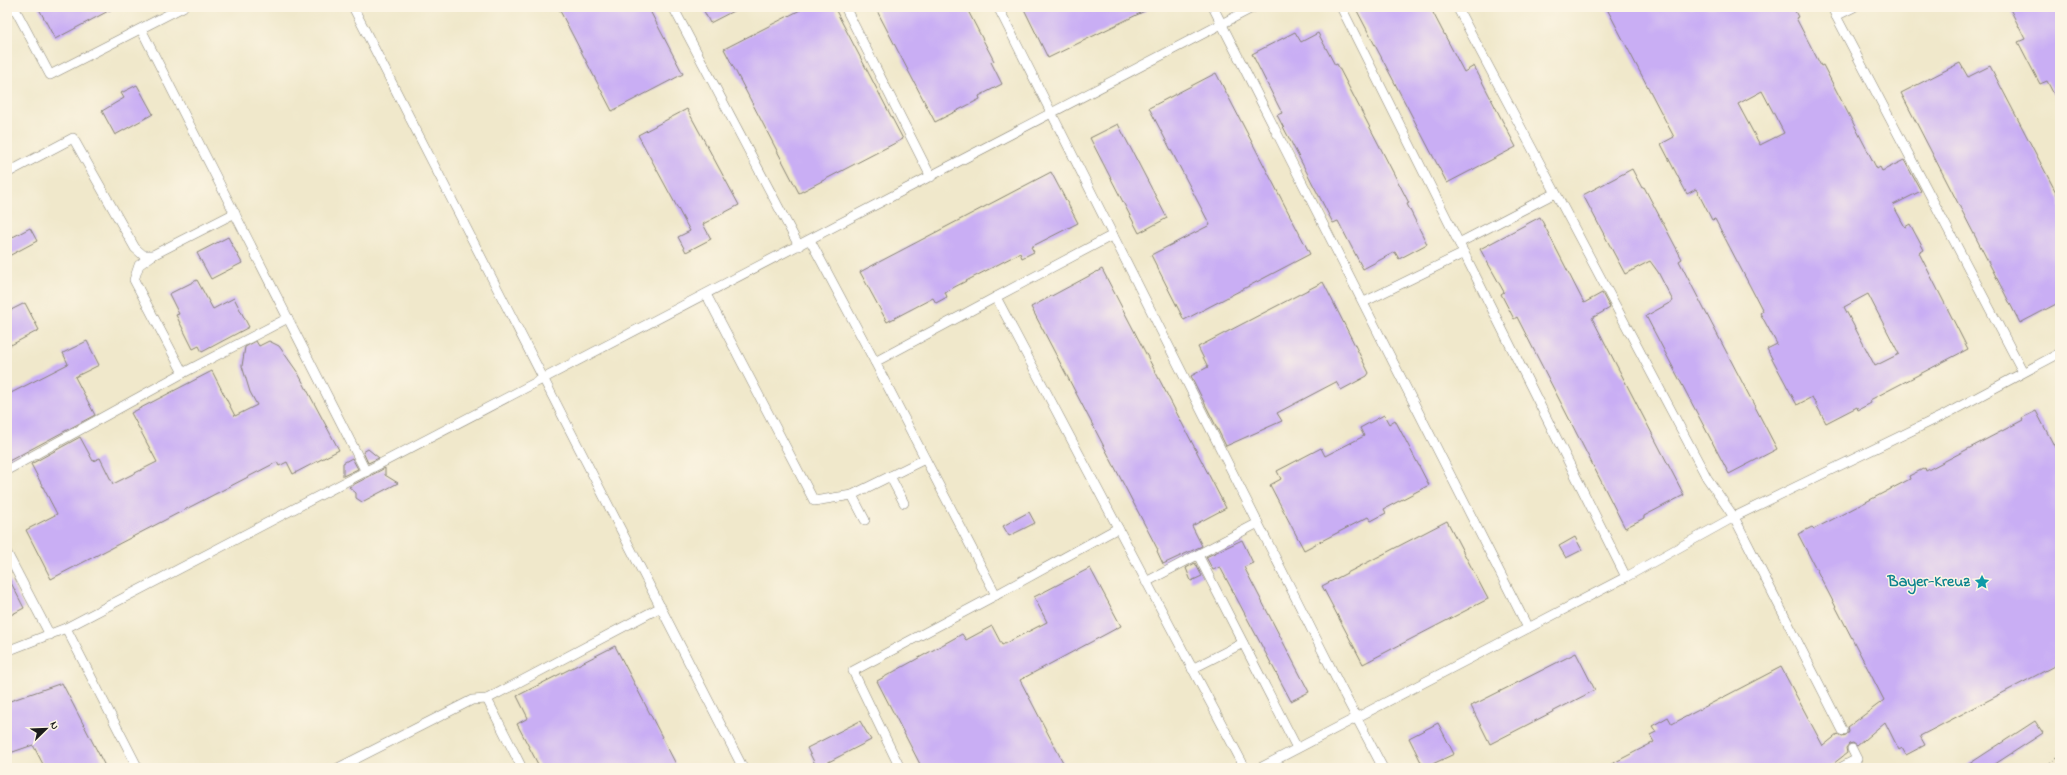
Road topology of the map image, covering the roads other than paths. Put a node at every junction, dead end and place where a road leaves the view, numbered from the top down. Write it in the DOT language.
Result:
graph roads {
  1 [pos="14,7"];
  2 [pos="183,7"];
  3 [pos="353,7"];
  4 [pos="674,7"];
  5 [pos="845,7"];
  6 [pos="998,7"];
  7 [pos="1213,7"];
  8 [pos="1254,7"];
  9 [pos="1341,7"];
  10 [pos="1458,7"];
  11 [pos="1832,7"];
  12 [pos="1854,7"];
  13 [pos="1836,16"];
  14 [pos="1222,24"];
  15 [pos="141,29"];
  16 [pos="1052,113"];
  17 [pos="7,173"];
  18 [pos="931,176"];
  19 [pos="1555,193"];
  20 [pos="235,213"];
  21 [pos="1113,235"];
  22 [pos="810,240"];
  23 [pos="1459,243"];
  24 [pos="798,246"];
  25 [pos="135,248"];
  26 [pos="1464,253"];
  27 [pos="153,255"];
  28 [pos="139,265"];
  29 [pos="706,294"];
  30 [pos="996,298"];
  31 [pos="1364,302"];
  32 [pos="288,318"];
  33 [pos="2060,353"];
  34 [pos="875,362"];
  35 [pos="2023,372"];
  36 [pos="182,373"];
  37 [pos="544,380"];
  38 [pos="925,459"];
  39 [pos="7,470"];
  40 [pos="366,472"];
  41 [pos="890,476"];
  42 [pos="852,495"];
  43 [pos="904,503"];
  44 [pos="1734,517"];
  45 [pos="865,520"];
  46 [pos="1258,523"];
  47 [pos="1118,528"];
  48 [pos="7,553"];
  49 [pos="1198,555"];
  50 [pos="1626,577"];
  51 [pos="1146,582"];
  52 [pos="996,595"];
  53 [pos="661,607"];
  54 [pos="66,628"];
  55 [pos="1528,628"];
  56 [pos="50,635"];
  57 [pos="1243,643"];
  58 [pos="7,650"];
  59 [pos="1192,669"];
  60 [pos="487,698"];
  61 [pos="1356,717"];
  62 [pos="1843,731"];
  63 [pos="1298,748"];
  64 [pos="1852,749"];
  65 [pos="138,768"];
  66 [pos="338,768"];
  67 [pos="522,768"];
  68 [pos="743,768"];
  69 [pos="900,768"];
  70 [pos="1245,768"];
  71 [pos="1260,768"];
  72 [pos="1383,768"];
  73 [pos="1840,768"];
  1 -- 15 [label="lane"];
  2 -- 15 [label="lane"];
  3 -- 37 [label="lane"];
  4 -- 24 [label="lane"];
  5 -- 18 [label="lane"];
  6 -- 16 [label="lane"];
  7 -- 14 [label="lane"];
  8 -- 14 [label="lane"];
  9 -- 23 [label="lane"];
  10 -- 19 [label="lane"];
  11 -- 13 [label="lane"];
  12 -- 13 [label="lane"];
  13 -- 35 [label="lane"];
  14 -- 16 [label="lane"];
  14 -- 31 [label="lane"];
  15 -- 20 [label="lane"];
  16 -- 18 [label="lane"];
  16 -- 21 [label="lane"];
  17 -- 25 [label="lane"];
  18 -- 22 [label="lane"];
  19 -- 23 [label="lane"];
  19 -- 44 [label="lane"];
  20 -- 27 [label="lane"];
  20 -- 32 [label="lane"];
  21 -- 30 [label="lane"];
  21 -- 46 [label="lane"];
  22 -- 24 [label="lane"];
  22 -- 34 [label="lane"];
  23 -- 26 [label="lane"];
  24 -- 29 [label="lane"];
  25 -- 27 [label="lane"];
  25 -- 28 [label="lane"];
  26 -- 31 [label="lane"];
  26 -- 50 [label="lane"];
  27 -- 28 [label="lane"];
  28 -- 36 [label="lane"];
  29 -- 37 [label="lane"];
  29 -- 42 [label="lane"];
  30 -- 34 [label="lane"];
  30 -- 47 [label="lane"];
  31 -- 55 [label="lane"];
  32 -- 36 [label="lane"];
  32 -- 40 [label="lane"];
  33 -- 35 [label="lane"];
  34 -- 38 [label="lane"];
  35 -- 44 [label="lane"];
  36 -- 39 [label="lane"];
  37 -- 40 [label="lane"];
  37 -- 53 [label="lane"];
  38 -- 41 [label="lane"];
  38 -- 52 [label="lane"];
  40 -- 54 [label="lane"];
  41 -- 42 [label="lane"];
  41 -- 43 [label="lane"];
  42 -- 45 [label="lane"];
  44 -- 50 [label="lane"];
  44 -- 62 [label="lane"];
  46 -- 49 [label="lane"];
  46 -- 61 [label="lane"];
  47 -- 51 [label="lane"];
  47 -- 52 [label="lane"];
  48 -- 56 [label="lane"];
  49 -- 51 [label="lane"];
  49 -- 57 [label="lane"];
  50 -- 55 [label="lane"];
  51 -- 59 [label="lane"];
  52 -- 69 [label="lane"];
  53 -- 60 [label="lane"];
  53 -- 68 [label="lane"];
  54 -- 56 [label="lane"];
  54 -- 65 [label="lane"];
  55 -- 61 [label="lane"];
  56 -- 58 [label="lane"];
  57 -- 59 [label="lane"];
  57 -- 63 [label="lane"];
  59 -- 70 [label="lane"];
  60 -- 66 [label="lane"];
  60 -- 67 [label="lane"];
  61 -- 63 [label="lane"];
  61 -- 72 [label="lane"];
  63 -- 71 [label="lane"];
  64 -- 73 [label="lane"];
}
